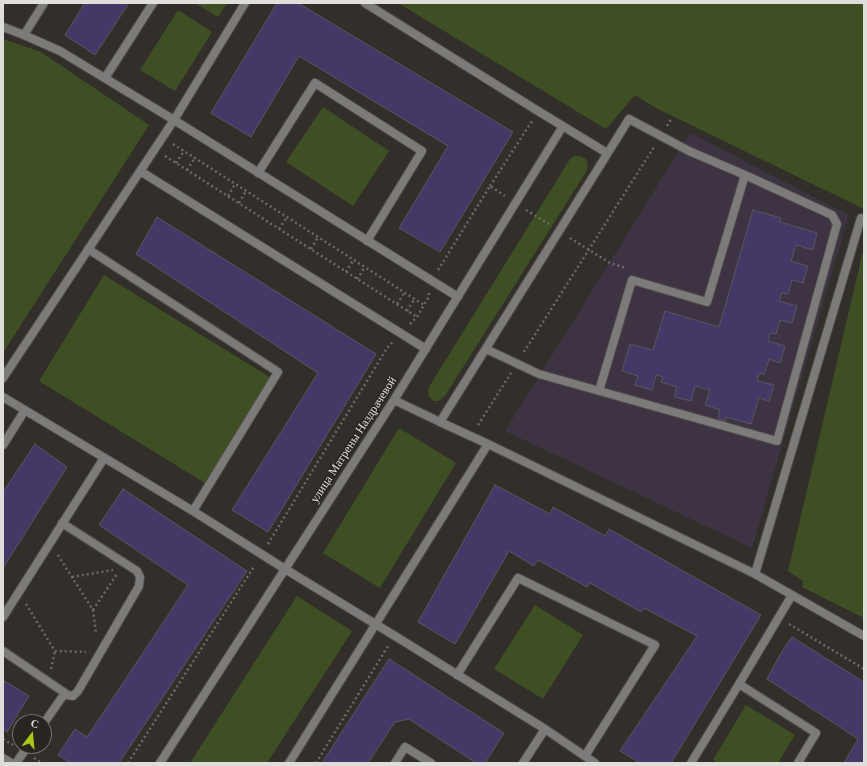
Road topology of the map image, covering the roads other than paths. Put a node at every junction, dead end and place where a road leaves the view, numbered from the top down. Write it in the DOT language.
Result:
graph roads {
  1 [pos="44,3"];
  2 [pos="153,3"];
  3 [pos="245,3"];
  4 [pos="365,3"];
  5 [pos="3,27"];
  6 [pos="24,35"];
  7 [pos="105,78"];
  8 [pos="174,120"];
  9 [pos="562,126"];
  10 [pos="608,153"];
  11 [pos="140,171"];
  12 [pos="258,173"];
  13 [pos="745,175"];
  14 [pos="861,218"];
  15 [pos="367,241"];
  16 [pos="88,249"];
  17 [pos="458,297"];
  18 [pos="426,349"];
  19 [pos="486,349"];
  20 [pos="3,378"];
  21 [pos="599,391"];
  22 [pos="3,396"];
  23 [pos="394,400"];
  24 [pos="25,410"];
  25 [pos="440,422"];
  26 [pos="488,444"];
  27 [pos="3,445"];
  28 [pos="104,458"];
  29 [pos="193,511"];
  30 [pos="62,524"];
  31 [pos="285,569"];
  32 [pos="755,574"];
  33 [pos="792,595"];
  34 [pos="3,617"];
  35 [pos="375,624"];
  36 [pos="864,636"];
  37 [pos="3,651"];
  38 [pos="457,674"];
  39 [pos="739,684"];
  40 [pos="65,693"];
  41 [pos="50,714"];
  42 [pos="545,729"];
  43 [pos="22,754"];
  44 [pos="585,756"];
  45 [pos="3,758"];
  46 [pos="11,763"];
  47 [pos="16,763"];
  48 [pos="160,763"];
  49 [pos="289,763"];
  50 [pos="396,763"];
  51 [pos="431,763"];
  52 [pos="523,763"];
  53 [pos="595,763"];
  54 [pos="691,763"];
  55 [pos="798,763"];
  1 -- 6 [label="lane"];
  2 -- 7 [label="lane"];
  3 -- 8 [label="lane"];
  4 -- 9 [label="lane"];
  5 -- 6 [label="lane"];
  6 -- 7 [label="lane"];
  7 -- 8 [label="lane"];
  8 -- 11 [label="lane"];
  8 -- 12 [label="lane"];
  9 -- 10 [label="lane"];
  9 -- 17 [label="lane, улица Матрены Наздрачевой"];
  10 -- 13 [label="lane"];
  10 -- 19 [label="lane"];
  11 -- 16 [label="lane"];
  11 -- 18 [label="lane"];
  12 -- 15 [label="lane"];
  12 -- 15 [label="lane"];
  13 -- 21 [label="lane"];
  13 -- 21 [label="lane"];
  14 -- 32 [label="lane"];
  15 -- 17 [label="lane"];
  16 -- 20 [label="lane"];
  16 -- 29 [label="lane"];
  17 -- 18 [label="lane, улица Матрены Наздрачевой"];
  18 -- 23 [label="lane, улица Матрены Наздрачевой"];
  19 -- 21 [label="lane"];
  19 -- 25 [label="lane"];
  22 -- 24 [label="lane"];
  23 -- 25 [label="lane"];
  23 -- 31 [label="lane, улица Матрены Наздрачевой"];
  24 -- 27 [label="lane"];
  24 -- 28 [label="lane"];
  25 -- 26 [label="lane"];
  26 -- 32 [label="lane"];
  26 -- 35 [label="lane"];
  28 -- 29 [label="lane"];
  28 -- 30 [label="lane"];
  29 -- 31 [label="lane"];
  30 -- 34 [label="lane"];
  30 -- 40 [label="lane"];
  31 -- 35 [label="lane"];
  31 -- 48 [label="lane, улица Матрены Наздрачевой"];
  32 -- 33 [label="lane"];
  33 -- 36 [label="lane"];
  33 -- 39 [label="lane"];
  35 -- 38 [label="lane"];
  35 -- 49 [label="lane"];
  37 -- 40 [label="lane"];
  38 -- 42 [label="lane"];
  38 -- 44 [label="lane"];
  39 -- 54 [label="lane"];
  39 -- 55 [label="lane"];
  40 -- 41 [label="lane"];
  42 -- 44 [label="lane"];
  42 -- 52 [label="lane"];
  43 -- 47 [label="lane"];
  44 -- 53 [label="lane"];
  45 -- 46 [label="lane"];
  50 -- 51 [label="lane"];
}
